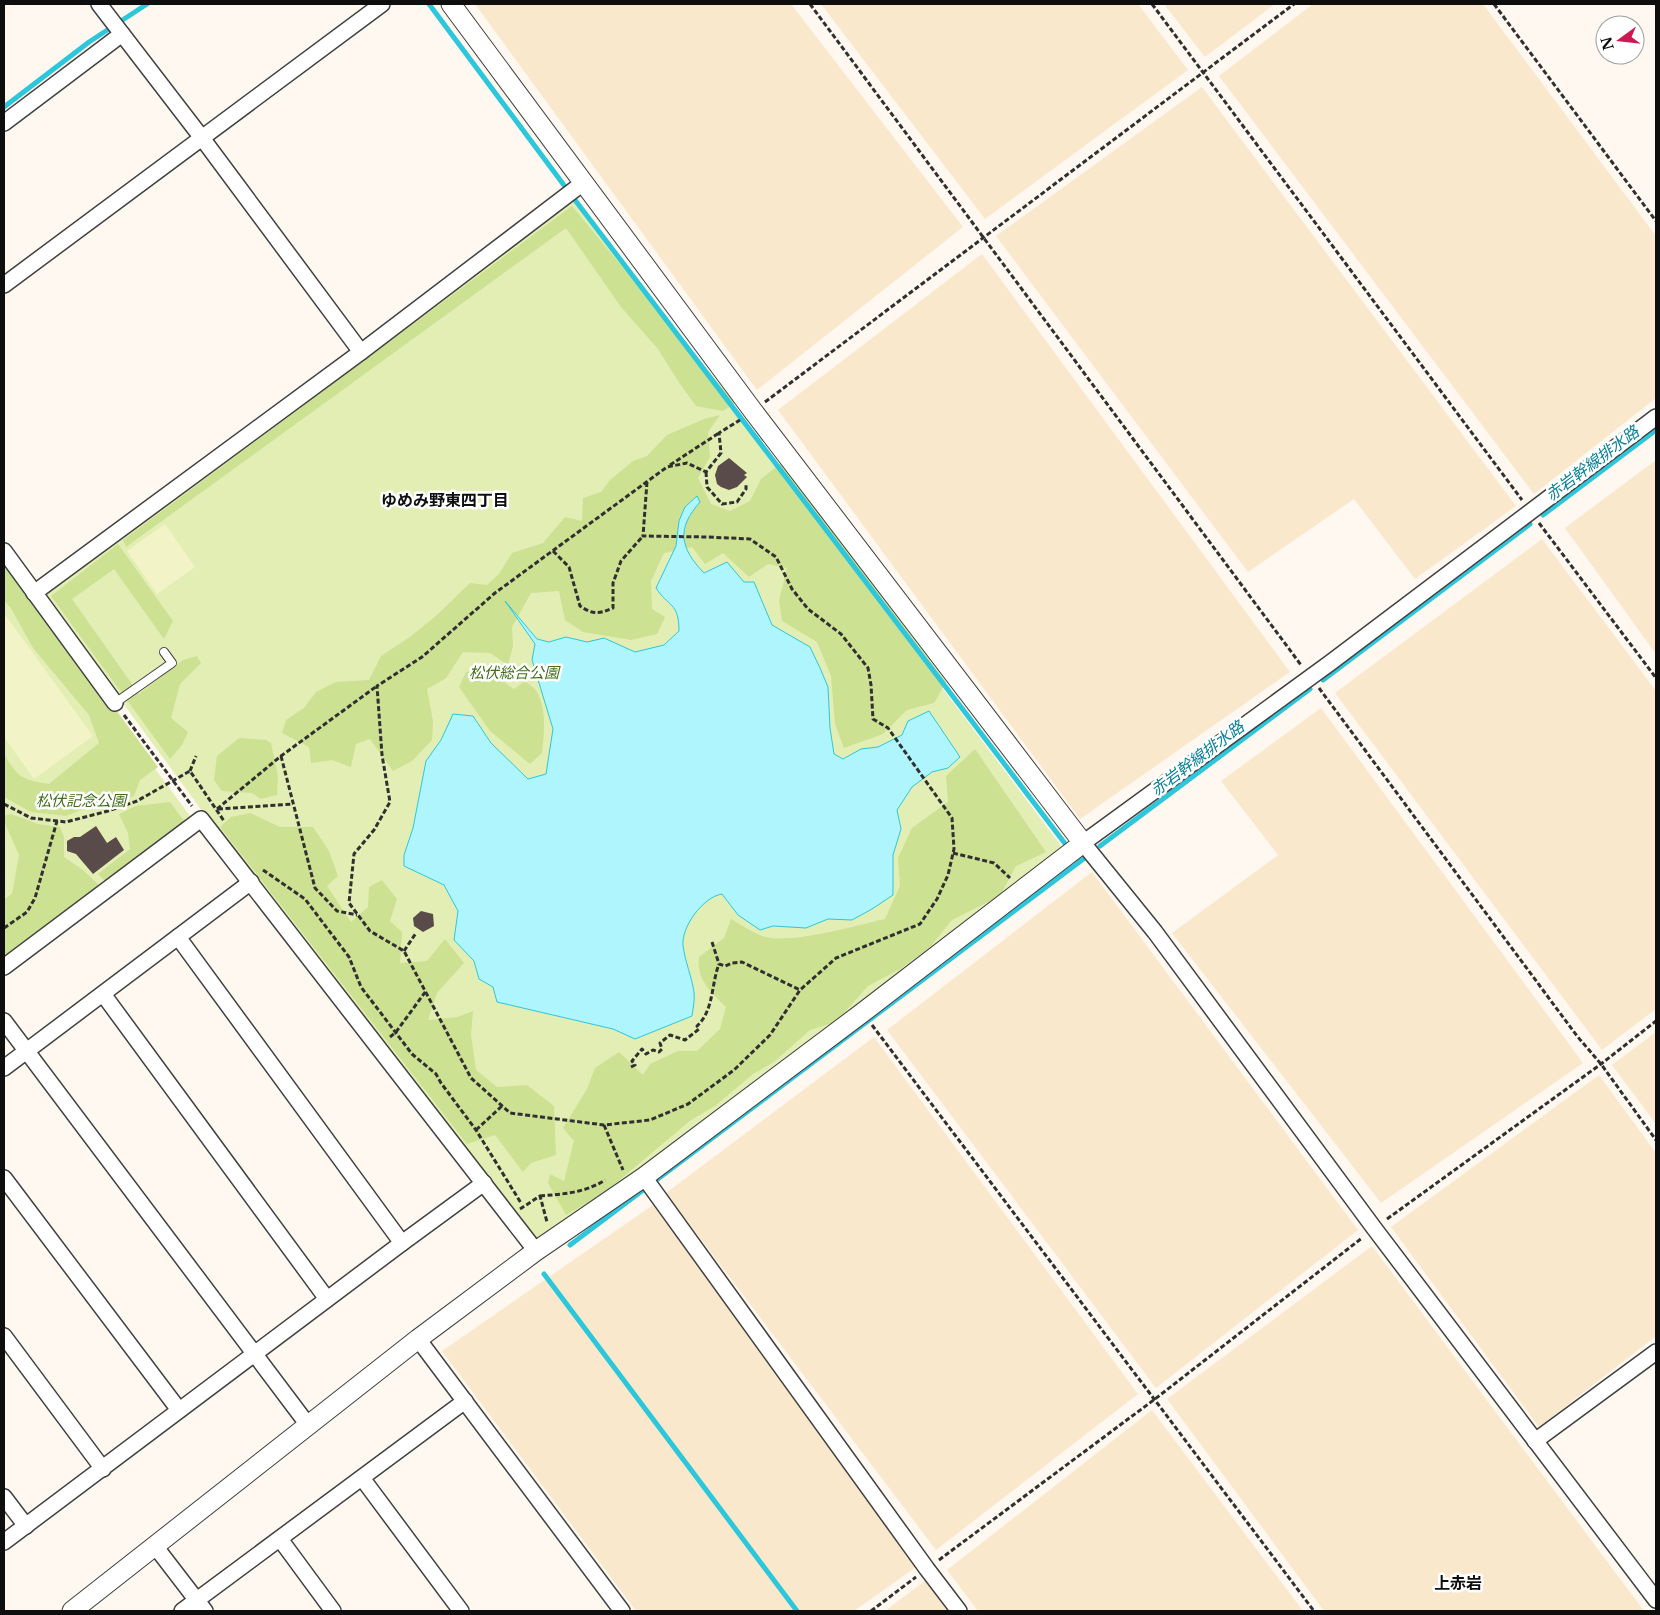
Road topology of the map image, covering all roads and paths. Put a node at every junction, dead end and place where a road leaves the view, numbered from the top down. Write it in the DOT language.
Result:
graph roads {
  1 [pos="99,4"];
  2 [pos="382,4"];
  3 [pos="451,4"];
  4 [pos="810,4"];
  5 [pos="1152,4"];
  6 [pos="1294,4"];
  7 [pos="1494,4"];
  8 [pos="122,34"];
  9 [pos="1203,73"];
  10 [pos="4,123"];
  11 [pos="202,138"];
  12 [pos="583,183"];
  13 [pos="1656,221"];
  14 [pos="985,238"];
  15 [pos="4,285"];
  16 [pos="361,352"];
  17 [pos="753,411"];
  18 [pos="1656,417"];
  19 [pos="719,433"];
  20 [pos="667,467"];
  21 [pos="706,472"];
  22 [pos="647,482"];
  23 [pos="746,484"];
  24 [pos="1530,512"];
  25 [pos="643,536"];
  26 [pos="4,551"];
  27 [pos="553,551"];
  28 [pos="34,593"];
  29 [pos="164,652"];
  30 [pos="1310,677"];
  31 [pos="1656,678"];
  32 [pos="377,686"];
  33 [pos="115,703"];
  34 [pos="196,756"];
  35 [pos="281,756"];
  36 [pos="190,770"];
  37 [pos="172,780"];
  38 [pos="4,804"];
  39 [pos="293,804"];
  40 [pos="217,809"];
  41 [pos="201,819"];
  42 [pos="57,821"];
  43 [pos="226,824"];
  44 [pos="1083,843"];
  45 [pos="953,853"];
  46 [pos="257,865"];
  47 [pos="251,882"];
  48 [pos="1022,890"];
  49 [pos="358,915"];
  50 [pos="4,928"];
  51 [pos="416,933"];
  52 [pos="178,937"];
  53 [pos="712,942"];
  54 [pos="404,951"];
  55 [pos="719,964"];
  56 [pos="4,966"];
  57 [pos="800,990"];
  58 [pos="426,992"];
  59 [pos="103,994"];
  60 [pos="4,1020"];
  61 [pos="1656,1021"];
  62 [pos="872,1025"];
  63 [pos="396,1032"];
  64 [pos="27,1050"];
  65 [pos="1601,1064"];
  66 [pos="631,1067"];
  67 [pos="4,1068"];
  68 [pos="502,1106"];
  69 [pos="604,1125"];
  70 [pos="476,1130"];
  71 [pos="1656,1140"];
  72 [pos="4,1178"];
  73 [pos="606,1179"];
  74 [pos="484,1183"];
  75 [pos="643,1183"];
  76 [pos="540,1196"];
  77 [pos="523,1207"];
  78 [pos="510,1216"];
  79 [pos="1374,1228"];
  80 [pos="402,1243"];
  81 [pos="542,1247"];
  82 [pos="327,1299"];
  83 [pos="4,1336"];
  84 [pos="418,1339"];
  85 [pos="1656,1352"];
  86 [pos="255,1354"];
  87 [pos="1154,1399"];
  88 [pos="465,1401"];
  89 [pos="180,1410"];
  90 [pos="308,1426"];
  91 [pos="1536,1441"];
  92 [pos="104,1469"];
  93 [pos="362,1478"];
  94 [pos="4,1497"];
  95 [pos="26,1526"];
  96 [pos="280,1538"];
  97 [pos="4,1542"];
  98 [pos="155,1546"];
  99 [pos="927,1569"];
  100 [pos="1656,1600"];
  101 [pos="200,1606"];
  102 [pos="72,1611"];
  103 [pos="182,1611"];
  104 [pos="333,1611"];
  105 [pos="461,1611"];
  106 [pos="622,1611"];
  107 [pos="871,1611"];
  108 [pos="960,1611"];
  109 [pos="1314,1611"];
  1 -- 8 [label="street"];
  2 -- 11 [label="street"];
  3 -- 12 [label="street"];
  4 -- 14 [label="path"];
  5 -- 9 [label="path"];
  6 -- 9 [label="path"];
  7 -- 13 [label="path"];
  8 -- 10 [label="street"];
  8 -- 11 [label="street"];
  9 -- 14 [label="path"];
  9 -- 24 [label="path"];
  11 -- 15 [label="street"];
  11 -- 16 [label="street"];
  12 -- 16 [label="street"];
  12 -- 17 [label="street"];
  14 -- 17 [label="path"];
  14 -- 30 [label="path"];
  16 -- 28 [label="street"];
  17 -- 19 [label="path"];
  17 -- 44 [label="street"];
  18 -- 24 [label="street"];
  19 -- 20 [label="path"];
  19 -- 21 [label="path"];
  20 -- 21 [label="path"];
  20 -- 22 [label="path"];
  21 -- 23 [label="path"];
  22 -- 25 [label="path"];
  22 -- 27 [label="path"];
  24 -- 30 [label="street"];
  24 -- 31 [label="path"];
  25 -- 27 [label="path"];
  25 -- 45 [label="path"];
  26 -- 28 [label="street"];
  27 -- 32 [label="path"];
  28 -- 33 [label="street"];
  29 -- 33 [label="lane"];
  30 -- 44 [label="street"];
  30 -- 65 [label="path"];
  32 -- 35 [label="path"];
  32 -- 49 [label="path"];
  33 -- 37 [label="path"];
  34 -- 36 [label="path"];
  35 -- 39 [label="path"];
  35 -- 40 [label="path"];
  36 -- 37 [label="path"];
  36 -- 40 [label="path"];
  37 -- 41 [label="path"];
  37 -- 42 [label="path"];
  38 -- 42 [label="path"];
  39 -- 40 [label="path"];
  39 -- 49 [label="path"];
  40 -- 43 [label="path"];
  41 -- 47 [label="street"];
  41 -- 56 [label="street"];
  42 -- 50 [label="path"];
  44 -- 48 [label="street"];
  44 -- 79 [label="street"];
  45 -- 48 [label="path"];
  45 -- 57 [label="path"];
  46 -- 63 [label="path"];
  47 -- 52 [label="street"];
  47 -- 74 [label="street"];
  48 -- 75 [label="street"];
  49 -- 54 [label="path"];
  51 -- 54 [label="path"];
  52 -- 59 [label="street"];
  52 -- 80 [label="street"];
  53 -- 55 [label="path"];
  54 -- 58 [label="path"];
  55 -- 57 [label="path"];
  55 -- 66 [label="path"];
  57 -- 69 [label="path"];
  58 -- 63 [label="path"];
  58 -- 68 [label="path"];
  59 -- 64 [label="street"];
  59 -- 82 [label="street"];
  60 -- 64 [label="street"];
  61 -- 65 [label="path"];
  62 -- 87 [label="path"];
  63 -- 70 [label="path"];
  64 -- 67 [label="street"];
  64 -- 86 [label="street"];
  65 -- 71 [label="path"];
  65 -- 79 [label="path"];
  68 -- 69 [label="path"];
  68 -- 70 [label="path"];
  69 -- 75 [label="path"];
  70 -- 77 [label="path"];
  72 -- 89 [label="street"];
  73 -- 76 [label="path"];
  74 -- 78 [label="street"];
  74 -- 80 [label="street"];
  75 -- 81 [label="street"];
  75 -- 99 [label="street"];
  76 -- 77 [label="path"];
  76 -- 81 [label="path"];
  77 -- 78 [label="path"];
  78 -- 81 [label="street"];
  79 -- 87 [label="path"];
  79 -- 91 [label="street"];
  80 -- 82 [label="street"];
  81 -- 84 [label="street"];
  82 -- 86 [label="street"];
  83 -- 92 [label="street"];
  84 -- 88 [label="street"];
  84 -- 90 [label="street"];
  85 -- 91 [label="street"];
  86 -- 89 [label="street"];
  86 -- 90 [label="street"];
  87 -- 99 [label="path"];
  87 -- 109 [label="path"];
  88 -- 93 [label="street"];
  88 -- 106 [label="street"];
  89 -- 92 [label="street"];
  90 -- 98 [label="street"];
  91 -- 100 [label="street"];
  92 -- 95 [label="street"];
  93 -- 96 [label="street"];
  93 -- 105 [label="street"];
  94 -- 95 [label="street"];
  95 -- 97 [label="street"];
  96 -- 101 [label="street"];
  96 -- 104 [label="street"];
  98 -- 101 [label="street"];
  98 -- 102 [label="street"];
  99 -- 107 [label="path"];
  99 -- 108 [label="street"];
  101 -- 103 [label="street"];
}
